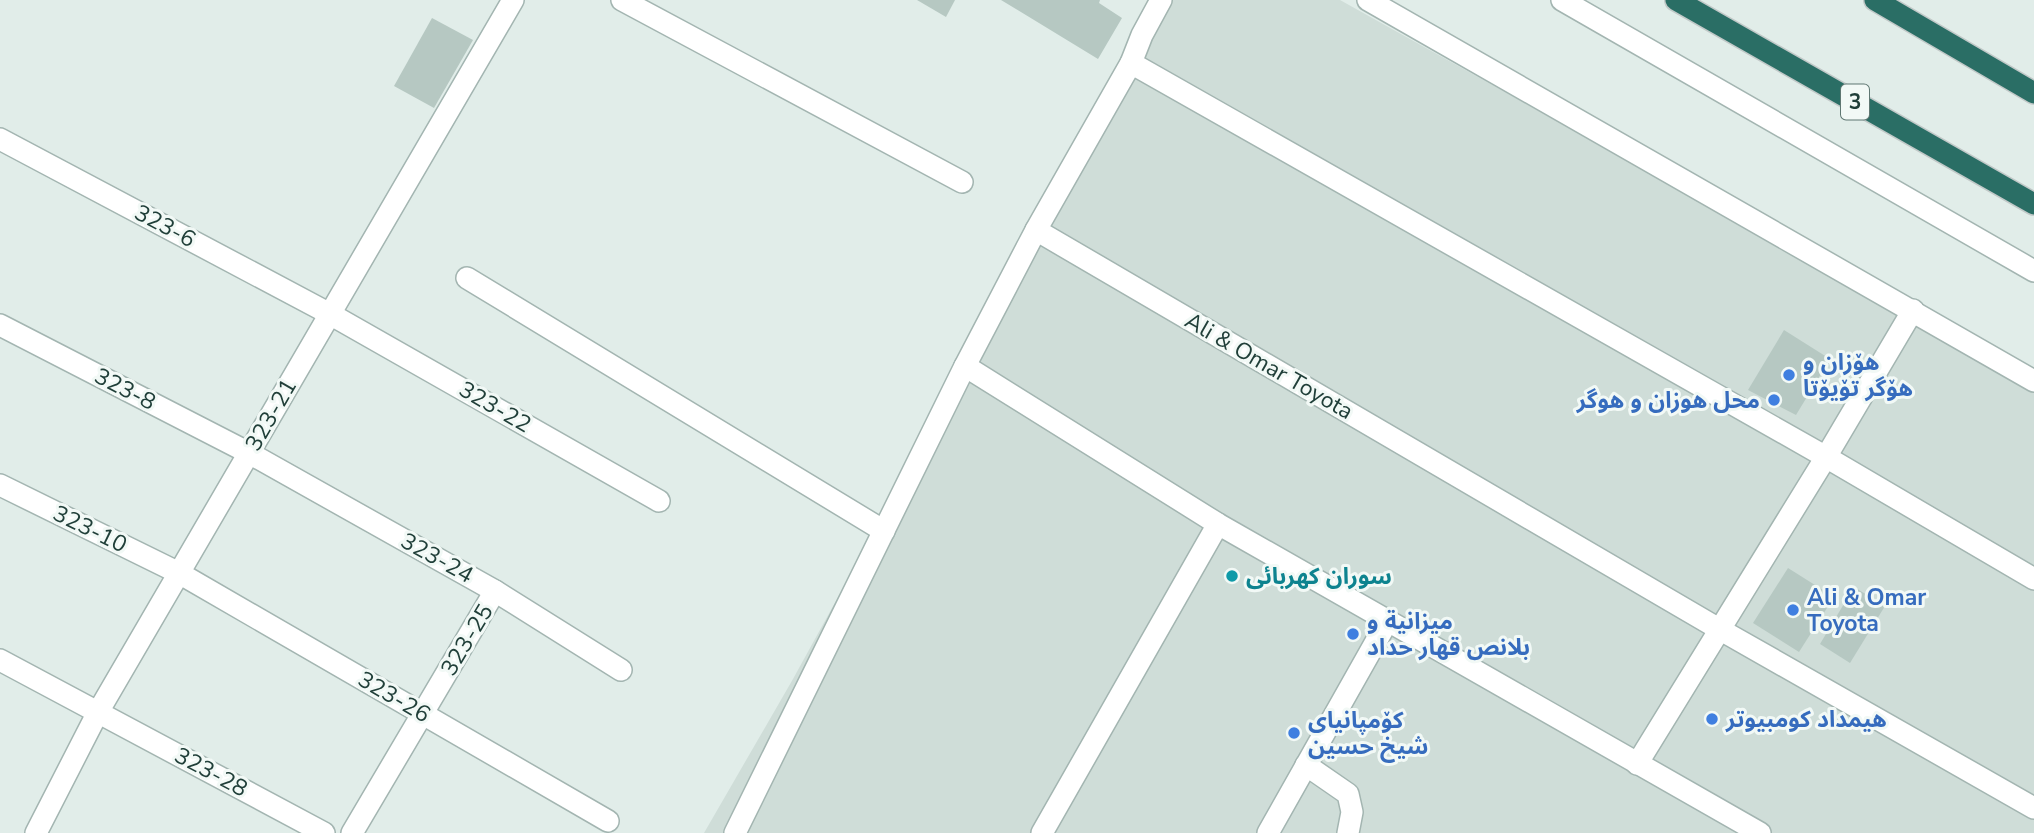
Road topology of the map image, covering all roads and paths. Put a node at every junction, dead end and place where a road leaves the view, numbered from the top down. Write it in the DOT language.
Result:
graph roads {
  1 [pos="513,0"];
  2 [pos="622,0"];
  3 [pos="1161,0"];
  4 [pos="1368,0"];
  5 [pos="1562,0"];
  6 [pos="1676,0"];
  7 [pos="1887,3"];
  8 [pos="1131,63"];
  9 [pos="2034,93"];
  10 [pos="0,139"];
  11 [pos="962,182"];
  12 [pos="2034,204"];
  13 [pos="1037,230"];
  14 [pos="2034,271"];
  15 [pos="467,278"];
  16 [pos="1913,310"];
  17 [pos="330,314"];
  18 [pos="0,325"];
  19 [pos="965,366"];
  20 [pos="2034,381"];
  21 [pos="249,453"];
  22 [pos="1826,457"];
  23 [pos="0,485"];
  24 [pos="659,501"];
  25 [pos="1218,524"];
  26 [pos="884,531"];
  27 [pos="179,573"];
  28 [pos="2034,579"];
  29 [pos="495,591"];
  30 [pos="1387,622"];
  31 [pos="1719,629"];
  32 [pos="0,660"];
  33 [pos="621,670"];
  34 [pos="98,712"];
  35 [pos="423,713"];
  36 [pos="1637,764"];
  37 [pos="1307,765"];
  38 [pos="2034,808"];
  39 [pos="608,821"];
  40 [pos="36,833"];
  41 [pos="324,833"];
  42 [pos="352,833"];
  43 [pos="735,833"];
  44 [pos="1042,833"];
  45 [pos="1268,833"];
  46 [pos="1348,833"];
  47 [pos="1760,833"];
  1 -- 17 [label="street, 323-21"];
  2 -- 11 [label="street"];
  3 -- 8 [label="street"];
  4 -- 16 [label="street"];
  5 -- 14 [label="street"];
  6 -- 12 [label="highway, 3"];
  7 -- 9 [label="highway"];
  8 -- 13 [label="street"];
  8 -- 22 [label="street"];
  10 -- 17 [label="street, 323-6"];
  13 -- 19 [label="street"];
  13 -- 31 [label="street, Ali & Omar Toyota"];
  15 -- 26 [label="street"];
  16 -- 20 [label="street"];
  16 -- 22 [label="street"];
  17 -- 21 [label="street, 323-21"];
  17 -- 24 [label="street, 323-22"];
  18 -- 21 [label="street, 323-8"];
  19 -- 25 [label="street"];
  19 -- 26 [label="street"];
  21 -- 27 [label="street, 323-21"];
  21 -- 29 [label="street, 323-24"];
  22 -- 28 [label="street"];
  22 -- 31 [label="street"];
  23 -- 27 [label="street, 323-10"];
  25 -- 30 [label="street"];
  25 -- 44 [label="street"];
  26 -- 43 [label="street"];
  27 -- 34 [label="street, 323-21"];
  27 -- 35 [label="street, 323-26"];
  29 -- 33 [label="street, 323-24"];
  29 -- 35 [label="street, 323-25"];
  30 -- 36 [label="street"];
  30 -- 37 [label="street"];
  31 -- 36 [label="street"];
  31 -- 38 [label="street, Ali & Omar Toyota"];
  32 -- 34 [label="street, 323-28"];
  34 -- 40 [label="street, 323-21"];
  34 -- 41 [label="street, 323-28"];
  35 -- 39 [label="street, 323-26"];
  35 -- 42 [label="street, 323-25"];
  36 -- 47 [label="street"];
  37 -- 45 [label="street"];
  37 -- 46 [label="street"];
}
